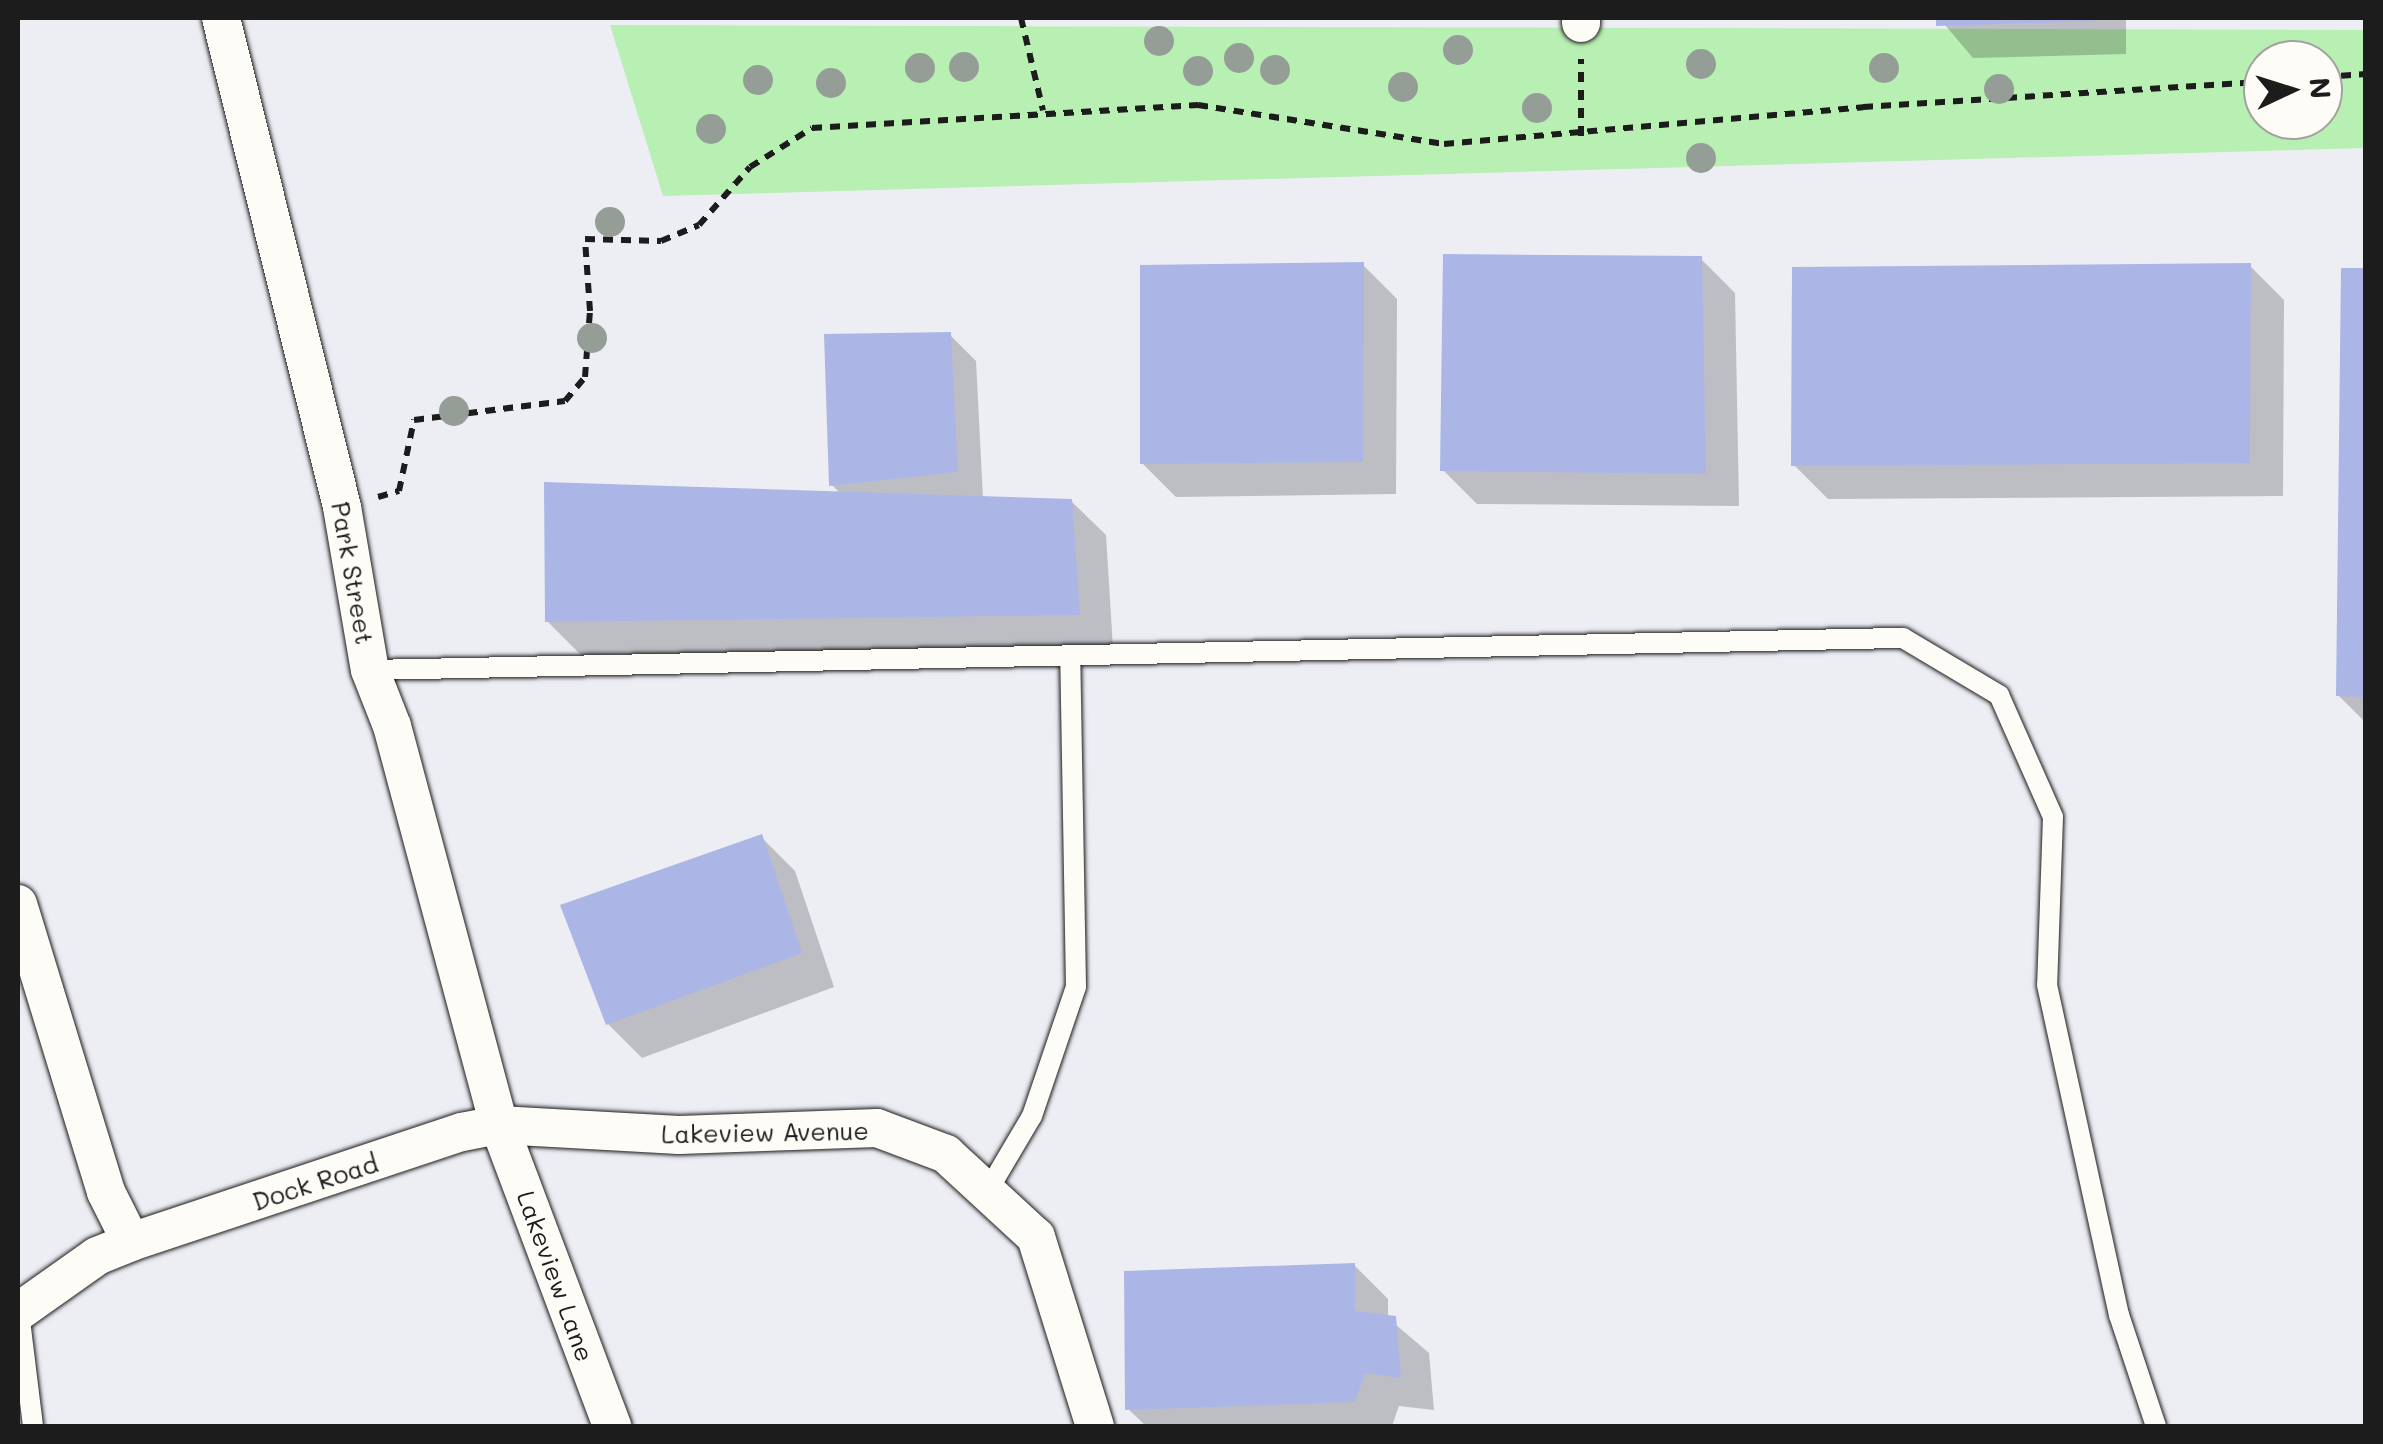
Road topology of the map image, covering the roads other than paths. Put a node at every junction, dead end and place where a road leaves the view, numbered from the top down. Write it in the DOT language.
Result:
graph roads {
  1 [pos="221,18"];
  2 [pos="1070,656"];
  3 [pos="370,670"];
  4 [pos="18,904"];
  5 [pos="499,1125"];
  6 [pos="987,1192"];
  7 [pos="131,1242"];
  8 [pos="18,1312"];
  9 [pos="33,1426"];
  10 [pos="612,1426"];
  11 [pos="1095,1426"];
  12 [pos="2156,1426"];
  1 -- 3 [label="street, Park Street"];
  2 -- 3 [label="lane"];
  2 -- 6 [label="lane"];
  2 -- 12 [label="lane"];
  3 -- 5 [label="street, Park Street"];
  4 -- 7 [label="street"];
  5 -- 6 [label="street, Lakeview Avenue"];
  5 -- 7 [label="street, Dock Road"];
  5 -- 10 [label="street, Lakeview Lane"];
  6 -- 11 [label="street, Lakeview Avenue"];
  7 -- 8 [label="street, Dock Road"];
  8 -- 9 [label="lane"];
}
